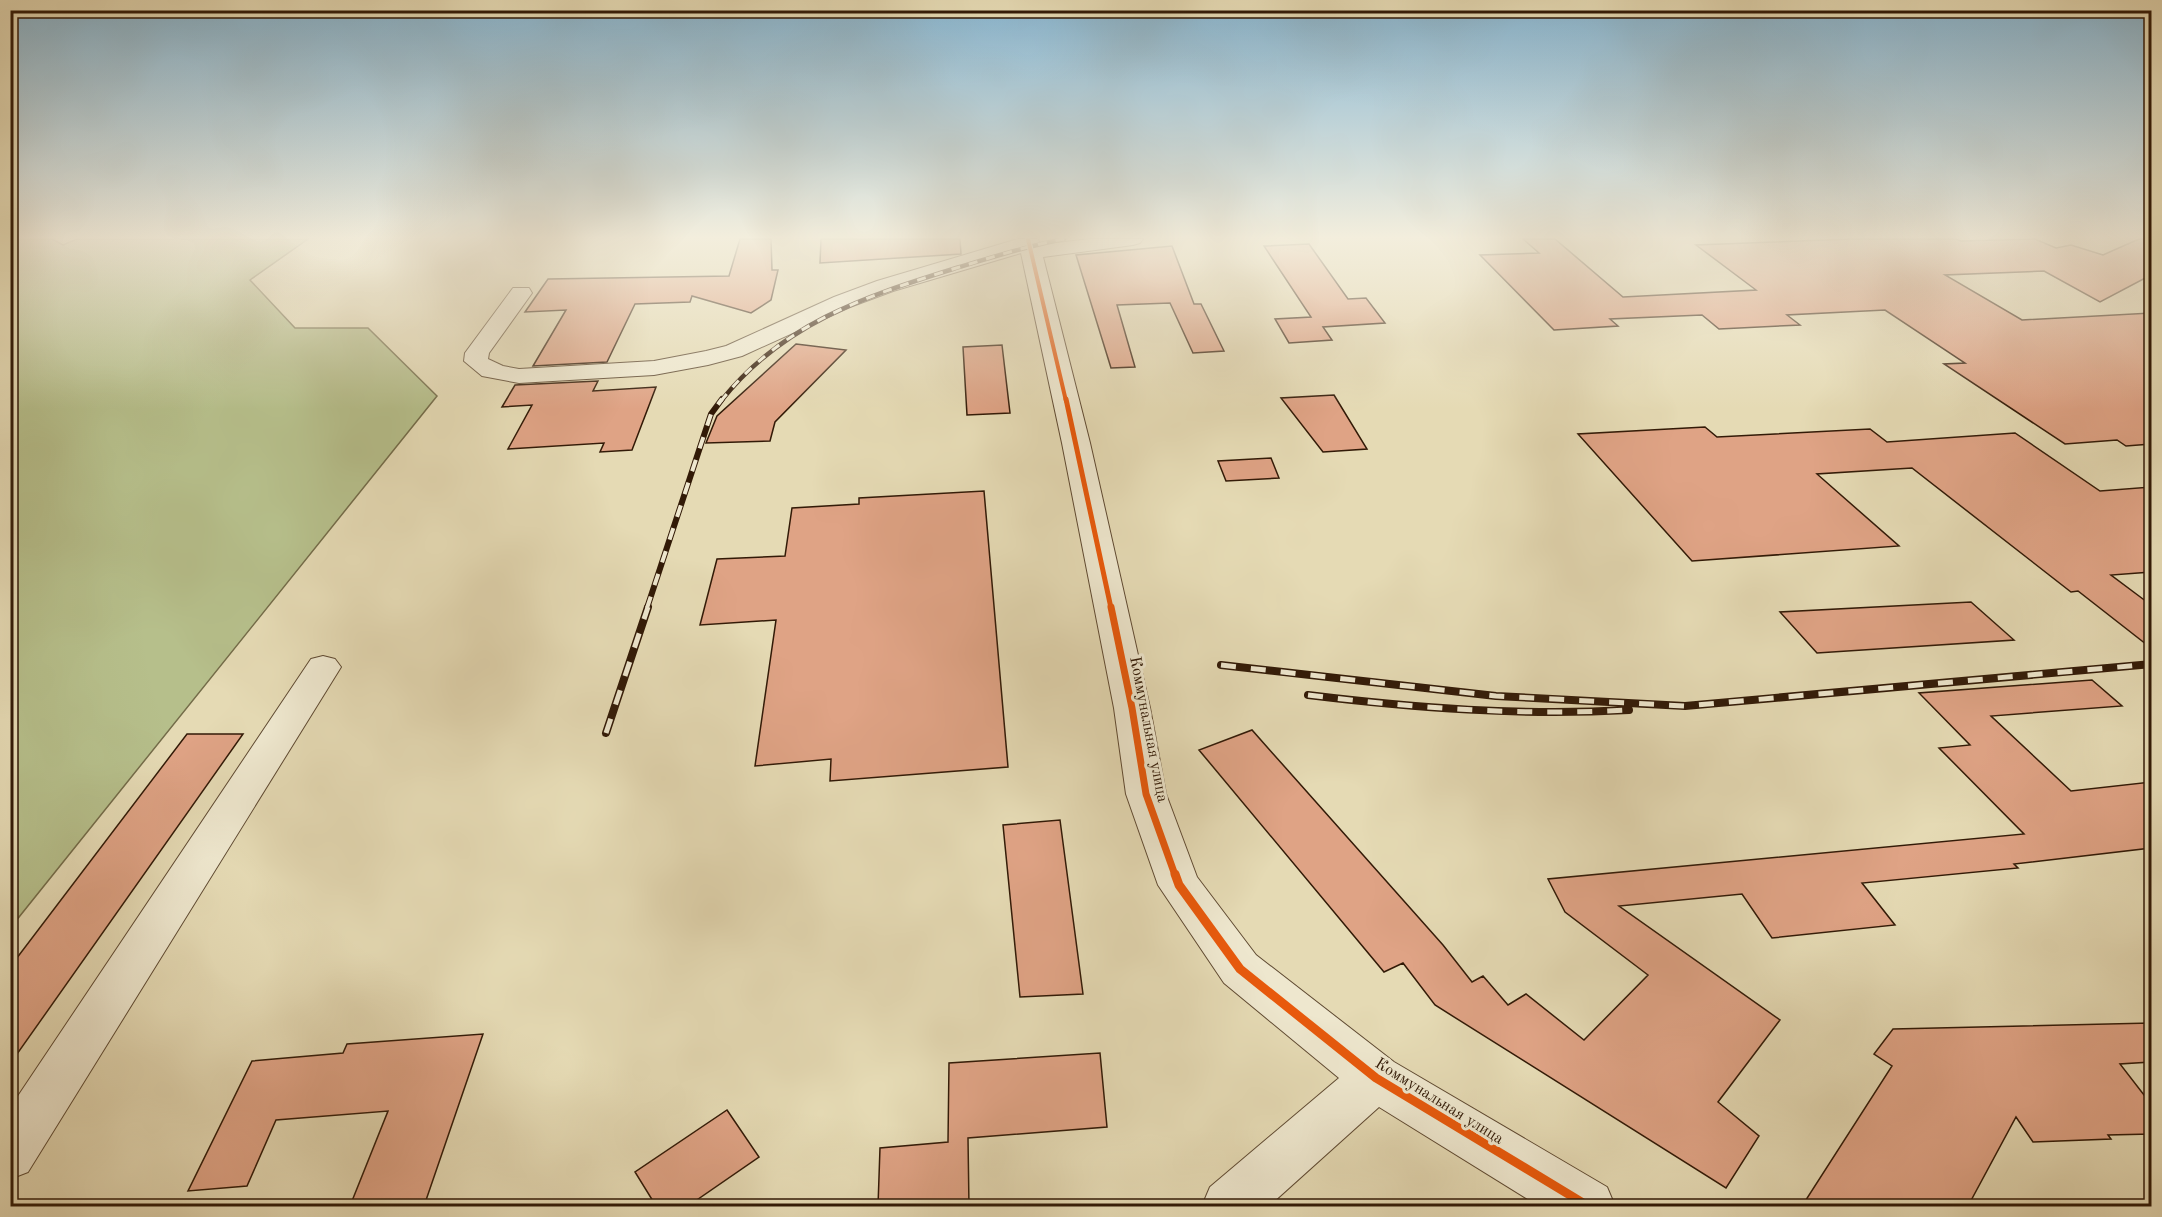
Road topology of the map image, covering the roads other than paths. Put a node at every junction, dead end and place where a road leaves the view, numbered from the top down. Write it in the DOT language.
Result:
graph roads {
  1 [pos="519,296"];
  2 [pos="862,296"];
  3 [pos="1041,296"];
  4 [pos="324,667"];
  5 [pos="1376,1078"];
  6 [pos="10,1154"];
  7 [pos="1229,1206"];
  8 [pos="1588,1206"];
  1 -- 2 [label="street"];
  3 -- 5 [label="street, Коммунальная улица"];
  4 -- 6 [label="street"];
  5 -- 7 [label="street"];
  5 -- 8 [label="street, Коммунальная улица"];
}
